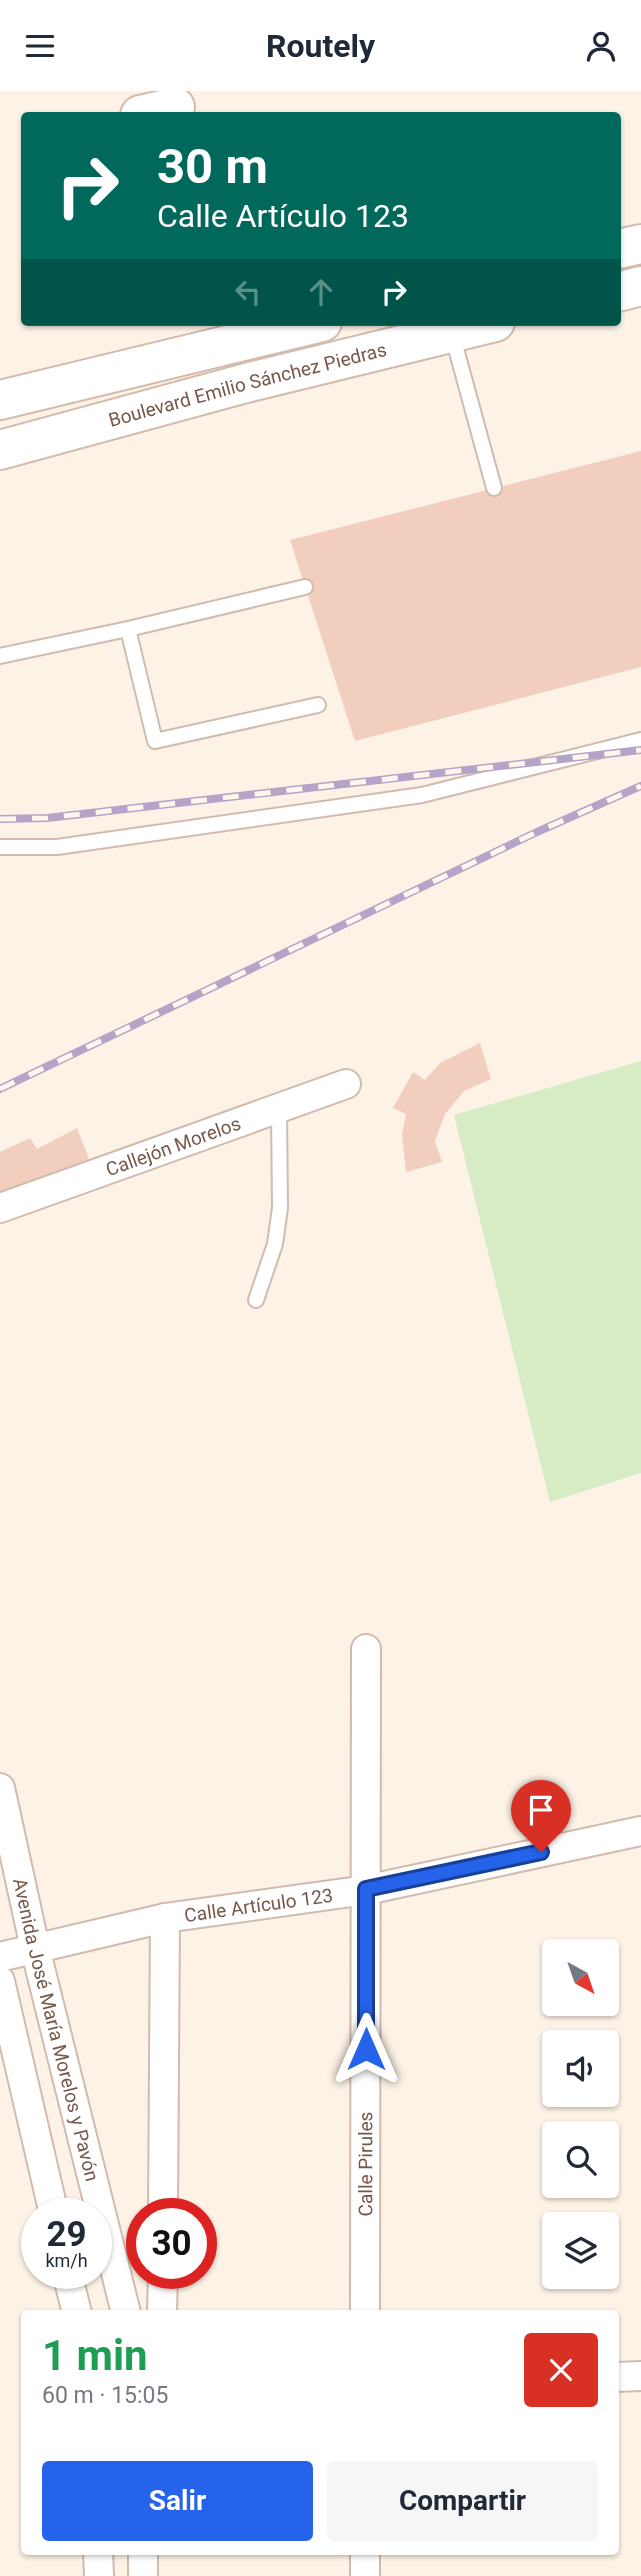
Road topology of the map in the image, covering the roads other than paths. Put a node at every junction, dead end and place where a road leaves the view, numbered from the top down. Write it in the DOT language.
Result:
graph roads {
  1 [pos="132,91"];
  2 [pos="161,109"];
  3 [pos="641,244"];
  4 [pos="621,248"];
  5 [pos="641,286"];
  6 [pos="621,291"];
  7 [pos="290,326"];
  8 [pos="479,326"];
  9 [pos="233,333"];
  10 [pos="452,333"];
  11 [pos="194,337"];
  12 [pos="246,383"];
  13 [pos="208,393"];
  14 [pos="0,400"];
  15 [pos="0,450"];
  16 [pos="494,488"];
  17 [pos="305,587"];
  18 [pos="128,629"];
  19 [pos="0,656"];
  20 [pos="318,705"];
  21 [pos="641,740"];
  22 [pos="0,847"];
  23 [pos="346,1084"];
  24 [pos="279,1108"];
  25 [pos="0,1208"];
  26 [pos="256,1300"];
  27 [pos="366,1649"];
  28 [pos="0,1788"];
  29 [pos="641,1831"];
  30 [pos="366,1889"];
  31 [pos="165,1918"];
  32 [pos="35,1948"];
  33 [pos="0,1957"];
  34 [pos="0,1980"];
  35 [pos="50,2198"];
  36 [pos="163,2198"];
  37 [pos="72,2289"];
  38 [pos="163,2289"];
  39 [pos="76,2310"];
  40 [pos="124,2310"];
  41 [pos="162,2310"];
  42 [pos="365,2310"];
  43 [pos="641,2376"];
  44 [pos="619,2377"];
  45 [pos="98,2555"];
  46 [pos="142,2555"];
  47 [pos="365,2555"];
  48 [pos="99,2576"];
  49 [pos="143,2576"];
  50 [pos="365,2576"];
  1 -- 2 [label="main road"];
  3 -- 4 [label="main road"];
  5 -- 6 [label="main road"];
  7 -- 9 [label="main road"];
  8 -- 10 [label="main road, Boulevard Emilio Sánchez Piedras"];
  9 -- 11 [label="main road"];
  9 -- 12 [label="main road"];
  10 -- 12 [label="main road, Boulevard Emilio Sánchez Piedras"];
  10 -- 16 [label="lane"];
  11 -- 13 [label="main road"];
  11 -- 14 [label="main road"];
  12 -- 13 [label="main road, Boulevard Emilio Sánchez Piedras"];
  13 -- 15 [label="main road, Boulevard Emilio Sánchez Piedras"];
  17 -- 18 [label="lane"];
  18 -- 19 [label="lane"];
  18 -- 20 [label="lane"];
  21 -- 22 [label="lane"];
  23 -- 24 [label="street, Callejón Morelos"];
  24 -- 25 [label="street, Callejón Morelos"];
  24 -- 26 [label="lane"];
  27 -- 30 [label="street, Calle Pirules"];
  28 -- 32 [label="street, Avenida José María Morelos y Pavón"];
  29 -- 30 [label="street, Calle Artículo 123"];
  30 -- 31 [label="street, Calle Artículo 123"];
  30 -- 42 [label="street, Calle Pirules"];
  31 -- 32 [label="street, Calle Artículo 123"];
  31 -- 36 [label="street"];
  32 -- 33 [label="street, Calle Artículo 123"];
  32 -- 40 [label="street, Avenida José María Morelos y Pavón"];
  34 -- 35 [label="street"];
  37 -- 39 [label="street"];
  38 -- 41 [label="street"];
  43 -- 44 [label="street"];
  45 -- 48 [label="street"];
  46 -- 49 [label="street"];
  47 -- 50 [label="street"];
}
